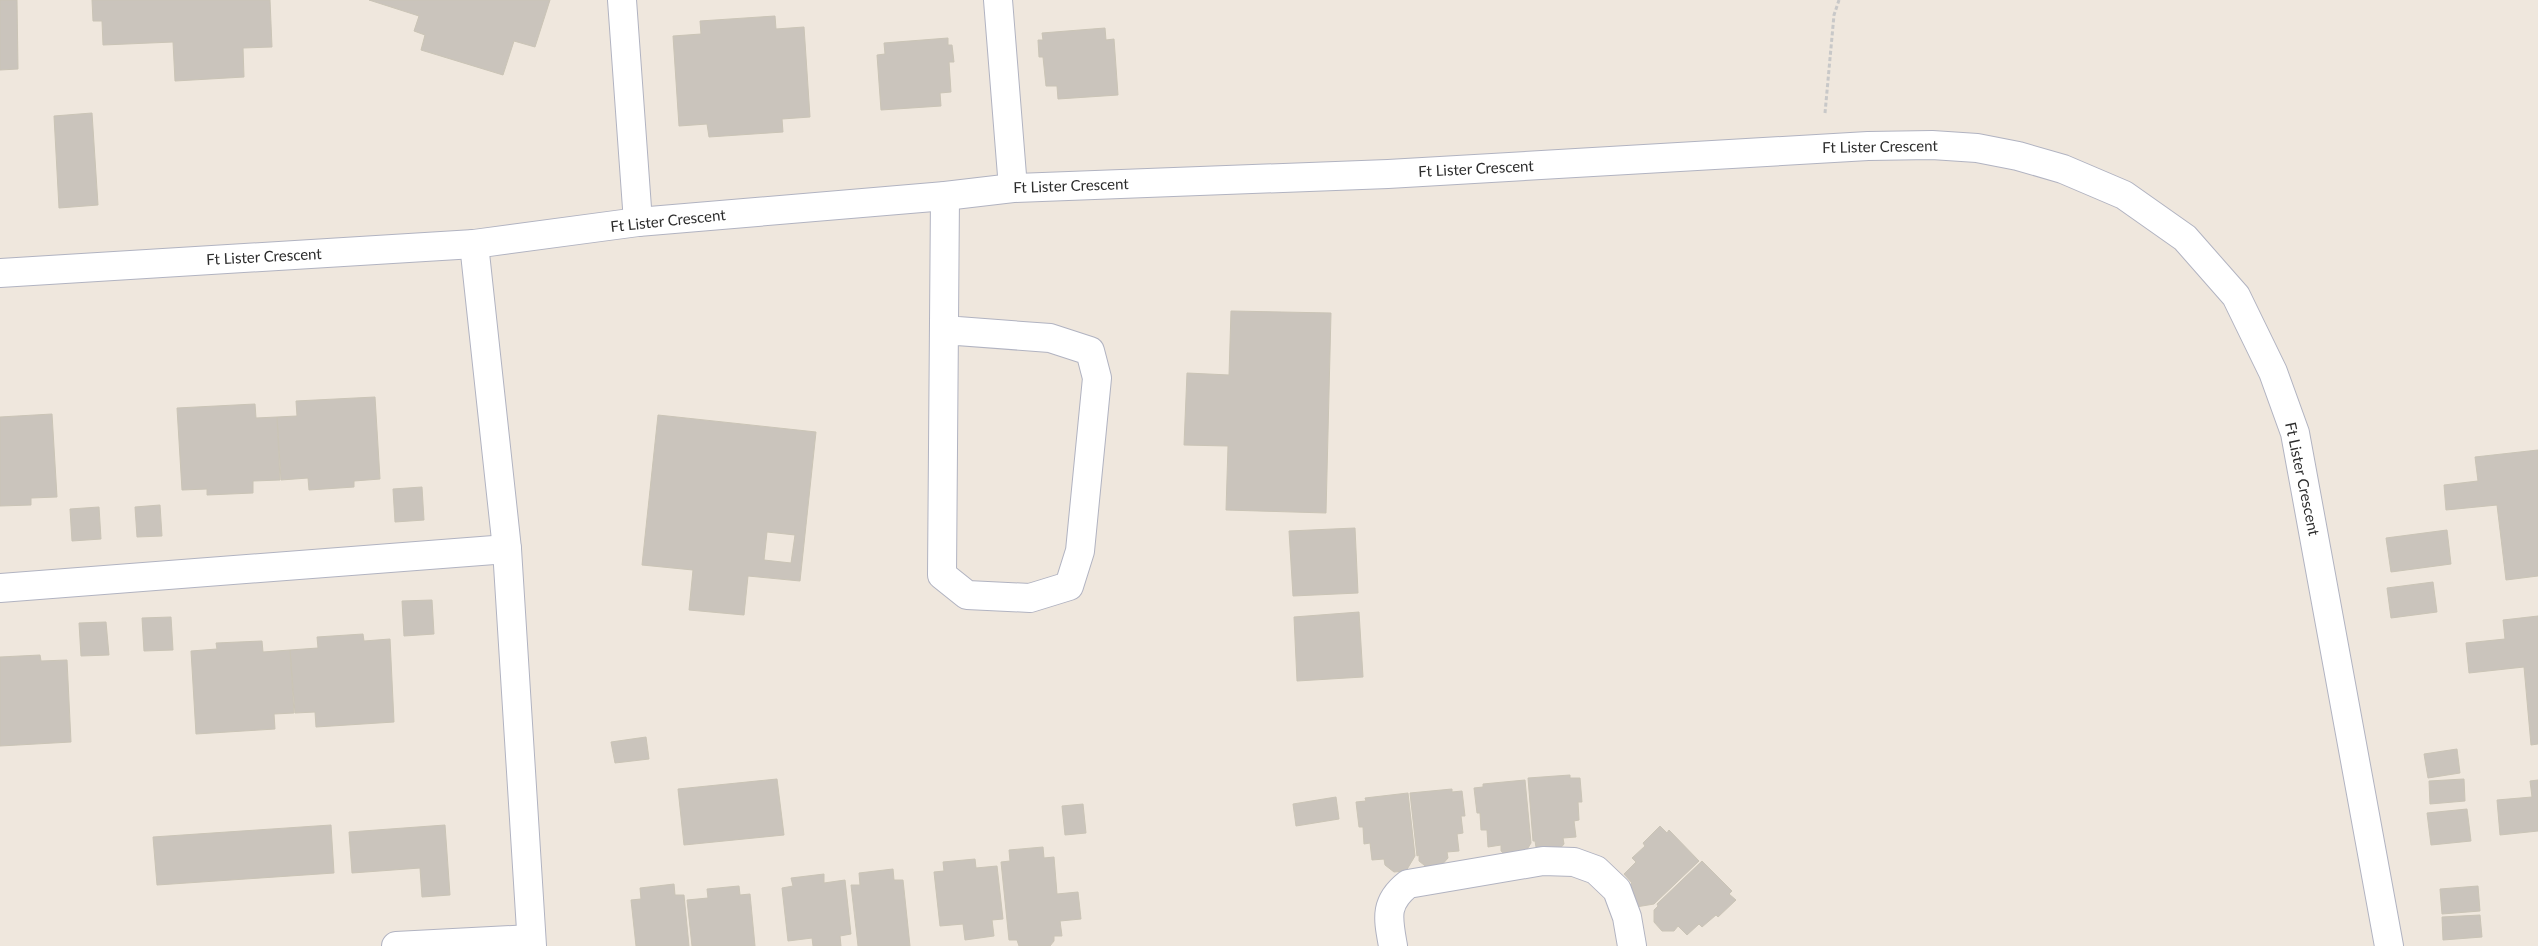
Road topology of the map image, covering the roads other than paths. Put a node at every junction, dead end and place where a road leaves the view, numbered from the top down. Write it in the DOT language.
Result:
graph roads {
  1 [pos="622,0"];
  2 [pos="998,0"];
  3 [pos="1013,188"];
  4 [pos="945,196"];
  5 [pos="638,222"];
  6 [pos="474,244"];
  7 [pos="0,273"];
  8 [pos="944,330"];
  9 [pos="507,549"];
  10 [pos="0,588"];
  11 [pos="532,942"];
  12 [pos="413,945"];
  13 [pos="1393,946"];
  14 [pos="1632,946"];
  15 [pos="2389,946"];
  1 -- 5 [label="street"];
  2 -- 3 [label="street"];
  3 -- 4 [label="street, Ft Lister Crescent"];
  3 -- 15 [label="street, Ft Lister Crescent"];
  4 -- 5 [label="street, Ft Lister Crescent"];
  4 -- 8 [label="street"];
  5 -- 6 [label="street, Ft Lister Crescent"];
  6 -- 7 [label="street, Ft Lister Crescent"];
  6 -- 9 [label="street"];
  8 -- 8 [label="street"];
  9 -- 10 [label="street"];
  9 -- 11 [label="street"];
  11 -- 12 [label="street"];
  13 -- 14 [label="street"];
}
